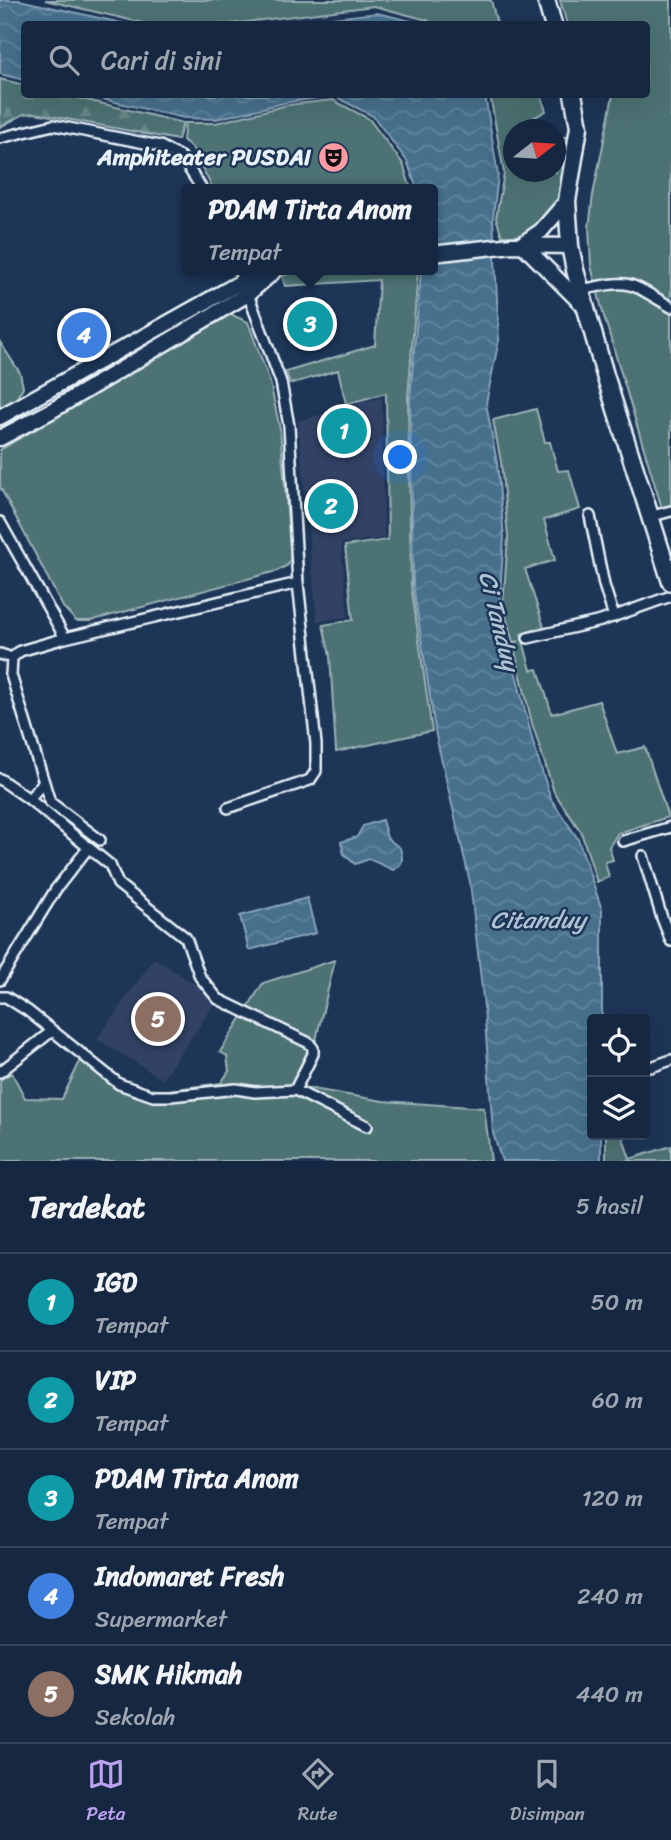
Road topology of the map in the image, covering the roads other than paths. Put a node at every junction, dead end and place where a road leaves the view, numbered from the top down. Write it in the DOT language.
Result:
graph roads {
  1 [pos="546,0"];
  2 [pos="552,21"];
  3 [pos="574,98"];
  4 [pos="0,138"];
  5 [pos="199,184"];
  6 [pos="567,201"];
  7 [pos="519,245"];
  8 [pos="570,246"];
  9 [pos="438,253"];
  10 [pos="264,275"];
  11 [pos="244,282"];
  12 [pos="580,290"];
  13 [pos="585,307"];
  14 [pos="671,307"];
  15 [pos="0,417"];
  16 [pos="0,438"];
  17 [pos="671,511"];
  18 [pos="590,516"];
  19 [pos="649,517"];
  20 [pos="0,522"];
  21 [pos="671,582"];
  22 [pos="298,583"];
  23 [pos="671,596"];
  24 [pos="614,617"];
  25 [pos="65,638"];
  26 [pos="528,638"];
  27 [pos="0,654"];
  28 [pos="12,658"];
  29 [pos="0,779"];
  30 [pos="44,782"];
  31 [pos="29,799"];
  32 [pos="228,808"];
  33 [pos="671,827"];
  34 [pos="100,841"];
  35 [pos="623,841"];
  36 [pos="89,848"];
  37 [pos="643,856"];
  38 [pos="671,941"];
  39 [pos="0,980"];
  40 [pos="0,997"];
  41 [pos="52,1031"];
  42 [pos="671,1060"];
  43 [pos="651,1067"];
  44 [pos="0,1072"];
  45 [pos="295,1090"];
  46 [pos="367,1126"];
  1 -- 2 [label="highway"];
  3 -- 6 [label="highway"];
  4 -- 5 [label="street"];
  6 -- 7 [label="main road"];
  6 -- 8 [label="highway"];
  7 -- 8 [label="main road"];
  7 -- 9 [label="main road"];
  7 -- 13 [label="main road"];
  8 -- 12 [label="highway"];
  10 -- 11 [label="main road"];
  11 -- 15 [label="main road"];
  11 -- 16 [label="main road"];
  11 -- 22 [label="street"];
  12 -- 13 [label="highway"];
  12 -- 14 [label="street"];
  13 -- 19 [label="highway"];
  17 -- 19 [label="street"];
  18 -- 24 [label="street"];
  19 -- 21 [label="highway"];
  20 -- 25 [label="street"];
  22 -- 25 [label="street"];
  22 -- 32 [label="street"];
  23 -- 24 [label="street"];
  24 -- 26 [label="street"];
  25 -- 28 [label="street"];
  27 -- 28 [label="street"];
  28 -- 30 [label="street"];
  29 -- 31 [label="street"];
  30 -- 31 [label="street"];
  30 -- 34 [label="street"];
  31 -- 36 [label="street"];
  33 -- 35 [label="street"];
  36 -- 39 [label="street"];
  36 -- 45 [label="street"];
  37 -- 38 [label="street"];
  40 -- 41 [label="street"];
  41 -- 44 [label="street"];
  41 -- 45 [label="street"];
  42 -- 43 [label="street"];
  45 -- 46 [label="street"];
}
